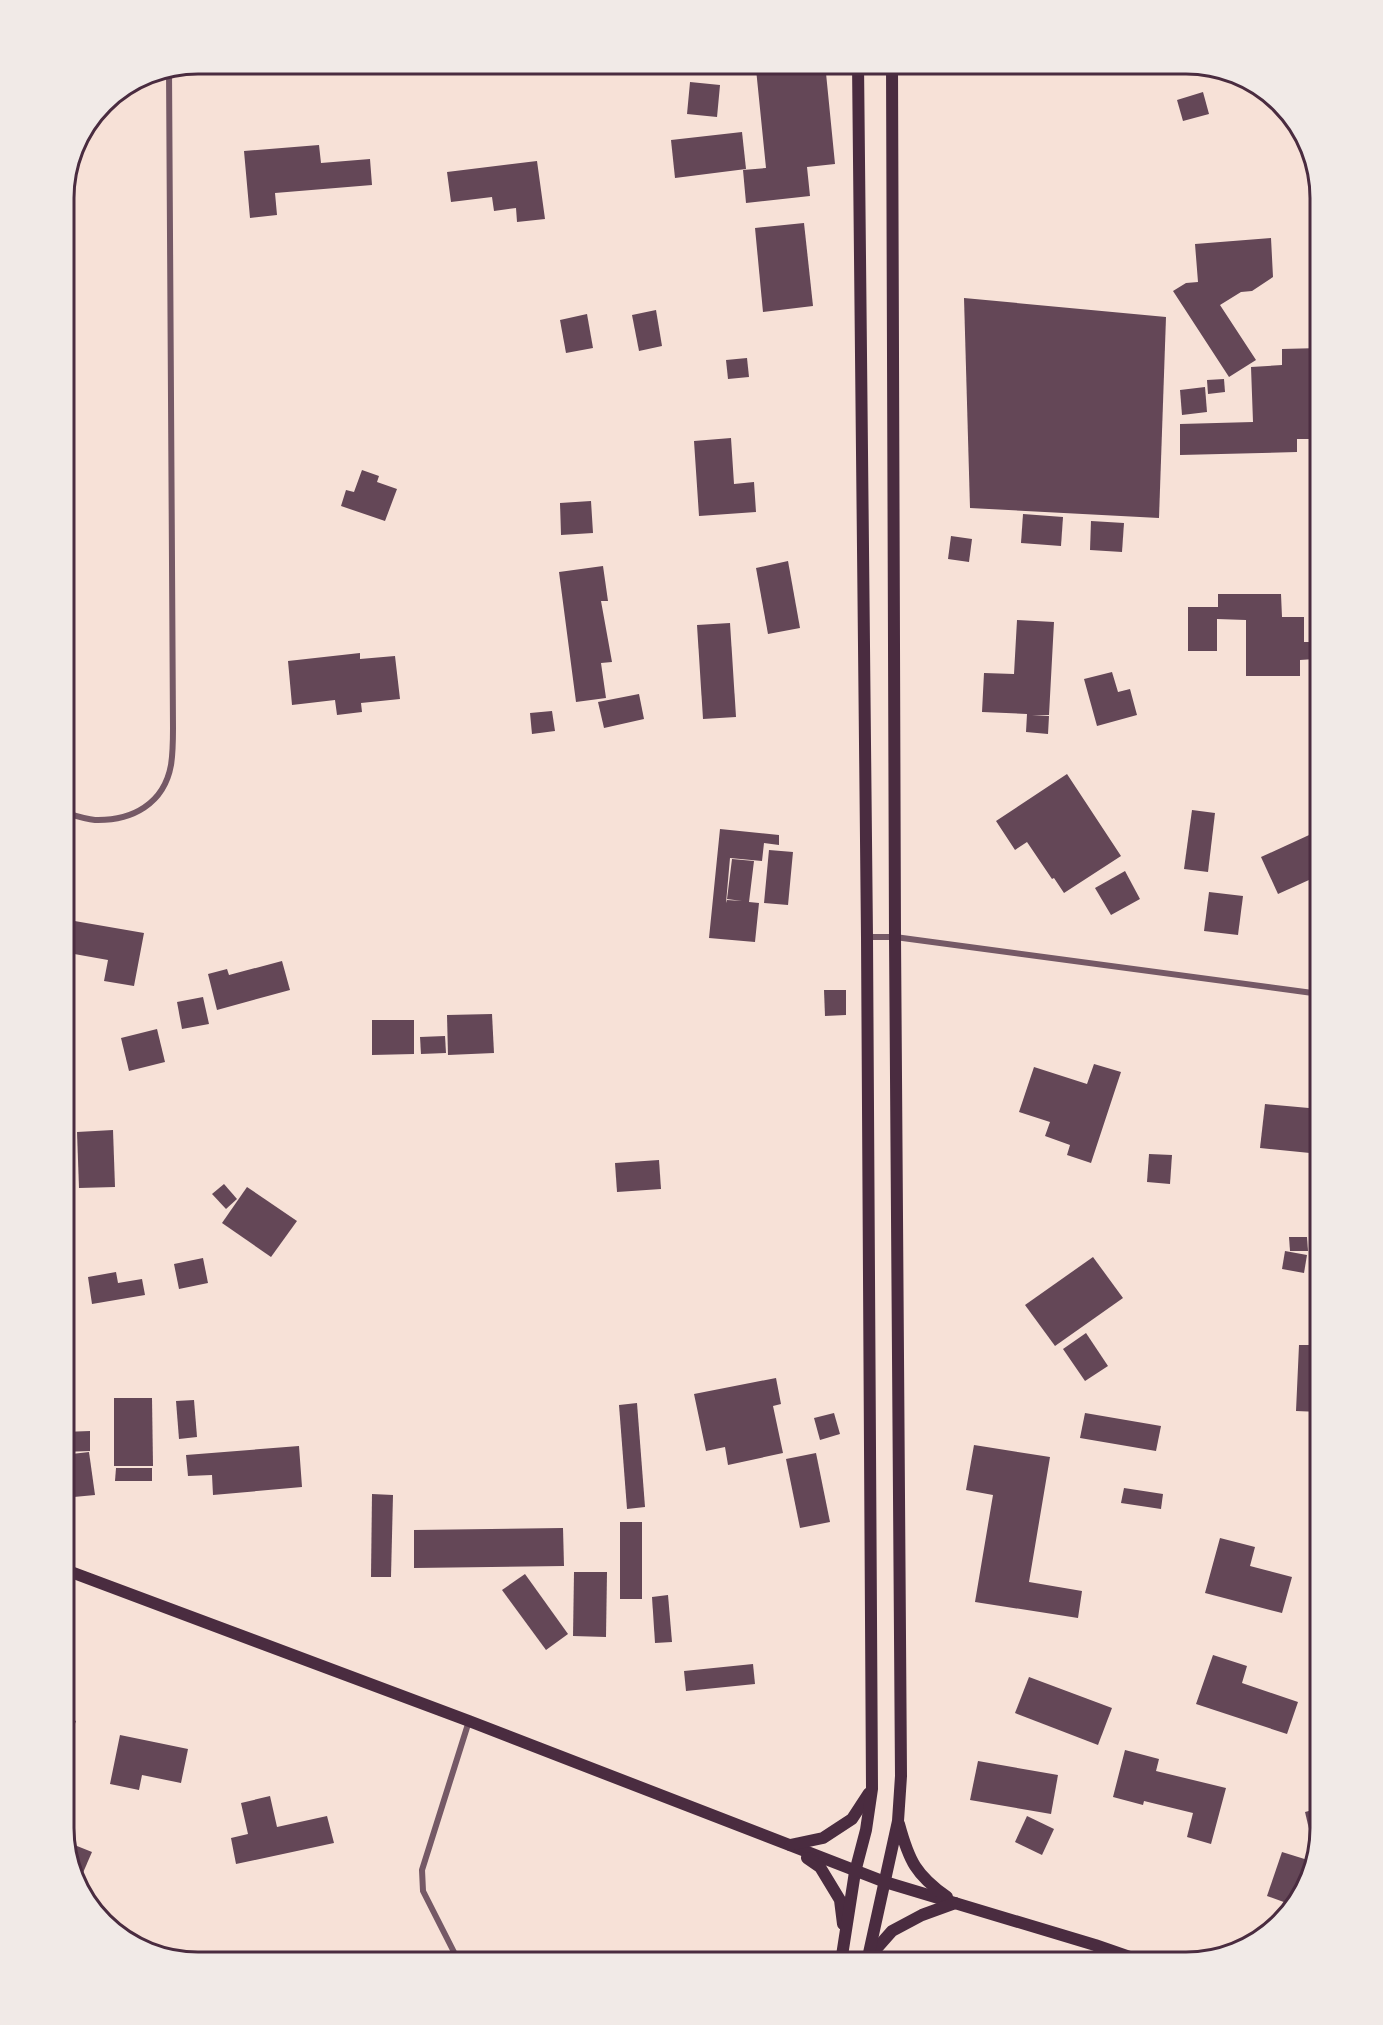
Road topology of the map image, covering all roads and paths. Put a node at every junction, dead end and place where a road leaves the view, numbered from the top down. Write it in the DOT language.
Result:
graph roads {
  1 [pos="858,74"];
  2 [pos="892,74"];
  3 [pos="169,77"];
  4 [pos="74,815"];
  5 [pos="867,937"];
  6 [pos="895,937"];
  7 [pos="1310,993"];
  8 [pos="74,1573"];
  9 [pos="469,1721"];
  10 [pos="872,1789"];
  11 [pos="898,1821"];
  12 [pos="789,1845"];
  13 [pos="855,1872"];
  14 [pos="885,1882"];
  15 [pos="956,1903"];
  16 [pos="845,1939"];
  17 [pos="454,1951"];
  18 [pos="843,1952"];
  19 [pos="870,1952"];
  20 [pos="874,1952"];
  21 [pos="1112,1952"];
  1 -- 5 [label="main road"];
  2 -- 6 [label="main road"];
  3 -- 4 [label="street"];
  5 -- 6 [label="street"];
  5 -- 10 [label="main road"];
  6 -- 7 [label="street"];
  6 -- 11 [label="main road"];
  8 -- 9 [label="main road"];
  9 -- 12 [label="main road"];
  9 -- 17 [label="street"];
  10 -- 12 [label="main road"];
  10 -- 13 [label="main road"];
  11 -- 14 [label="main road"];
  11 -- 15 [label="main road"];
  12 -- 13 [label="main road"];
  12 -- 16 [label="main road"];
  13 -- 14 [label="main road"];
  13 -- 16 [label="main road"];
  14 -- 15 [label="main road"];
  14 -- 19 [label="main road"];
  15 -- 20 [label="main road"];
  15 -- 21 [label="main road"];
  16 -- 18 [label="main road"];
}
